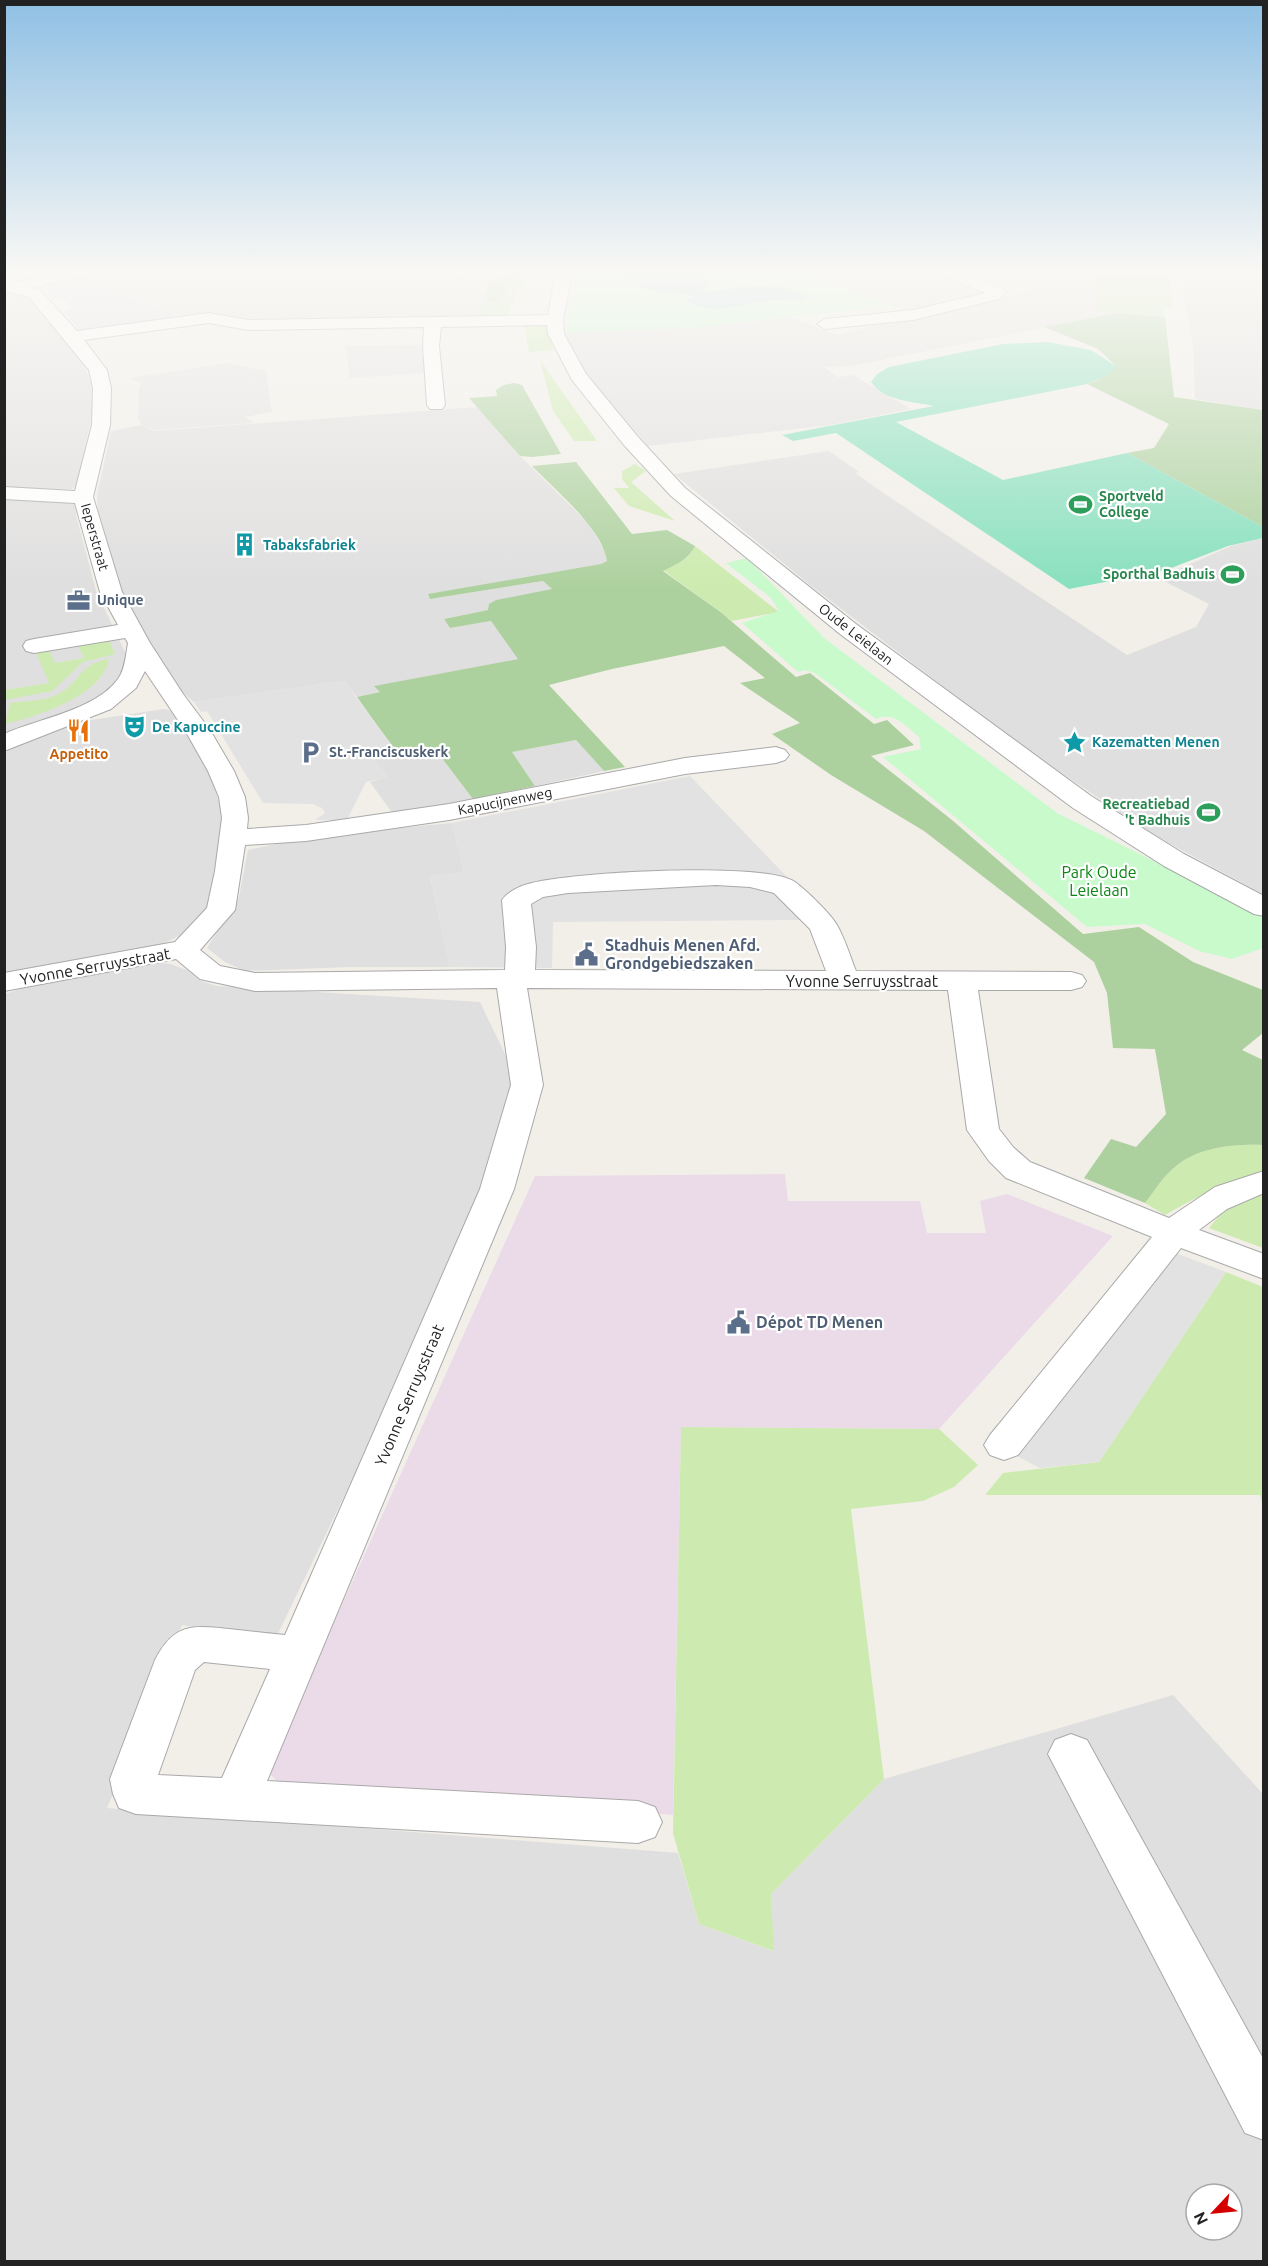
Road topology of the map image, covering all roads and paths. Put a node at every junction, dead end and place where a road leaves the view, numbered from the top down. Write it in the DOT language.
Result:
graph roads {
  1 [pos="100,378"];
  2 [pos="433,378"];
  3 [pos="579,378"];
  4 [pos="436,405"];
  5 [pos="4,493"];
  6 [pos="83,497"];
  7 [pos="136,636"];
  8 [pos="34,646"];
  9 [pos="183,711"];
  10 [pos="84,712"];
  11 [pos="4,744"];
  12 [pos="776,754"];
  13 [pos="233,838"];
  14 [pos="1263,908"];
  15 [pos="185,949"];
  16 [pos="516,979"];
  17 [pos="845,981"];
  18 [pos="1071,981"];
  19 [pos="4,982"];
  20 [pos="962,982"];
  21 [pos="1263,1182"];
  22 [pos="1174,1233"];
  23 [pos="1263,1267"];
  24 [pos="1004,1445"];
  25 [pos="298,1655"];
  26 [pos="1071,1754"];
  27 [pos="236,1800"];
  28 [pos="638,1822"];
  29 [pos="1263,2114"];
  1 -- 6 [label="street, Ieperstraat"];
  2 -- 4 [label="street"];
  3 -- 14 [label="street, Oude Leielaan"];
  5 -- 6 [label="street"];
  6 -- 7 [label="street, Ieperstraat"];
  7 -- 8 [label="street"];
  7 -- 9 [label="street, Ieperstraat"];
  7 -- 10 [label="street"];
  9 -- 10 [label="street"];
  9 -- 13 [label="street, Yvonne Serruysstraat"];
  10 -- 11 [label="street"];
  12 -- 13 [label="street, Kapucijnenweg"];
  13 -- 15 [label="street, Yvonne Serruysstraat"];
  15 -- 16 [label="street, Yvonne Serruysstraat"];
  15 -- 19 [label="street, Yvonne Serruysstraat"];
  16 -- 17 [label="street, Yvonne Serruysstraat"];
  16 -- 17 [label="street"];
  16 -- 25 [label="street, Yvonne Serruysstraat"];
  17 -- 20 [label="street, Yvonne Serruysstraat"];
  18 -- 20 [label="street, Yvonne Serruysstraat"];
  20 -- 22 [label="street, Yvonne Serruysstraat"];
  21 -- 22 [label="street"];
  22 -- 23 [label="street, Yvonne Serruysstraat"];
  22 -- 24 [label="street"];
  25 -- 27 [label="street, Yvonne Serruysstraat"];
  25 -- 27 [label="street"];
  26 -- 29 [label="street"];
  27 -- 28 [label="street"];
}
